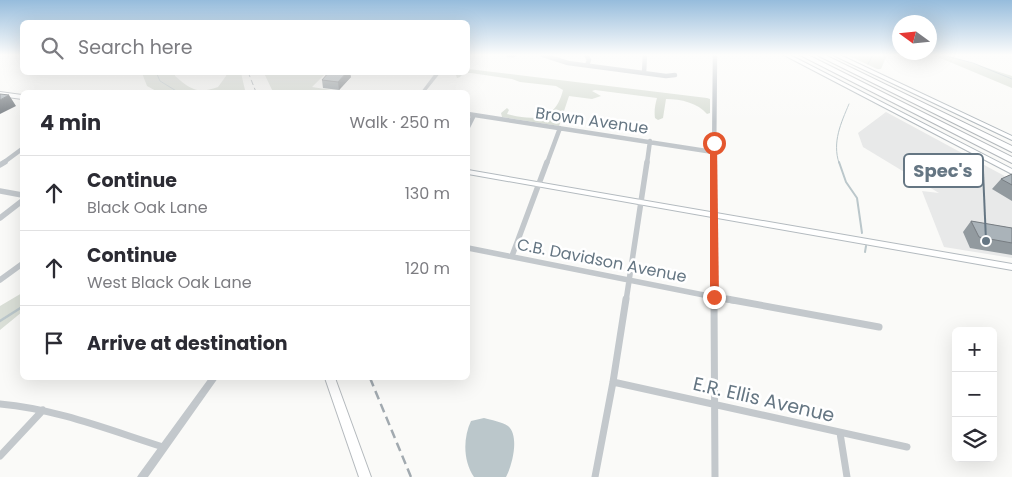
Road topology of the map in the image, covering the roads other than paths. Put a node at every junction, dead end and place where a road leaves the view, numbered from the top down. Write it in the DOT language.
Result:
graph roads {
  1 [pos="435,77"];
  2 [pos="715,77"];
  3 [pos="829,77"];
  4 [pos="847,77"];
  5 [pos="865,77"];
  6 [pos="883,77"];
  7 [pos="425,90"];
  8 [pos="0,94"];
  9 [pos="20,97"];
  10 [pos="470,114"];
  11 [pos="474,115"];
  12 [pos="470,123"];
  13 [pos="560,128"];
  14 [pos="1012,138"];
  15 [pos="650,141"];
  16 [pos="1012,149"];
  17 [pos="20,150"];
  18 [pos="714,152"];
  19 [pos="1012,160"];
  20 [pos="1,162"];
  21 [pos="470,172"];
  22 [pos="1012,172"];
  23 [pos="538,184"];
  24 [pos="0,191"];
  25 [pos="20,195"];
  26 [pos="641,202"];
  27 [pos="20,203"];
  28 [pos="713,214"];
  29 [pos="0,218"];
  30 [pos="470,248"];
  31 [pos="512,256"];
  32 [pos="20,265"];
  33 [pos="1012,267"];
  34 [pos="629,279"];
  35 [pos="0,280"];
  36 [pos="714,297"];
  37 [pos="879,327"];
  38 [pos="213,380"];
  39 [pos="331,380"];
  40 [pos="613,382"];
  41 [pos="0,404"];
  42 [pos="714,404"];
  43 [pos="43,410"];
  44 [pos="840,433"];
  45 [pos="164,447"];
  46 [pos="907,447"];
  47 [pos="0,456"];
  48 [pos="142,477"];
  49 [pos="365,477"];
  50 [pos="595,477"];
  51 [pos="715,477"];
  52 [pos="847,477"];
  1 -- 7 [label="street"];
  2 -- 18 [label="street"];
  3 -- 22 [label="main road"];
  4 -- 19 [label="highway"];
  5 -- 16 [label="highway"];
  6 -- 14 [label="main road"];
  8 -- 9 [label="main road"];
  10 -- 11 [label="street, Brown Avenue"];
  11 -- 12 [label="street"];
  11 -- 13 [label="street, Brown Avenue"];
  13 -- 15 [label="street, Brown Avenue"];
  13 -- 23 [label="street"];
  15 -- 18 [label="street, Brown Avenue"];
  15 -- 26 [label="street"];
  17 -- 20 [label="street"];
  18 -- 28 [label="street"];
  21 -- 23 [label="main road"];
  23 -- 26 [label="main road"];
  23 -- 31 [label="street"];
  24 -- 25 [label="street"];
  26 -- 28 [label="main road"];
  26 -- 34 [label="street"];
  27 -- 29 [label="street"];
  28 -- 33 [label="main road"];
  28 -- 36 [label="street"];
  30 -- 31 [label="street, C.B. Davidson Avenue"];
  31 -- 34 [label="street, C.B. Davidson Avenue"];
  32 -- 35 [label="street"];
  34 -- 36 [label="street, C.B. Davidson Avenue"];
  34 -- 40 [label="street"];
  36 -- 37 [label="street, C.B. Davidson Avenue"];
  36 -- 42 [label="street"];
  38 -- 45 [label="street"];
  39 -- 49 [label="main road"];
  40 -- 42 [label="street, E.R. Ellis Avenue"];
  40 -- 50 [label="street"];
  41 -- 43 [label="street"];
  42 -- 44 [label="street, E.R. Ellis Avenue"];
  42 -- 51 [label="street"];
  43 -- 45 [label="street"];
  43 -- 47 [label="street"];
  44 -- 46 [label="street, E.R. Ellis Avenue"];
  44 -- 52 [label="street"];
  45 -- 48 [label="street"];
}
